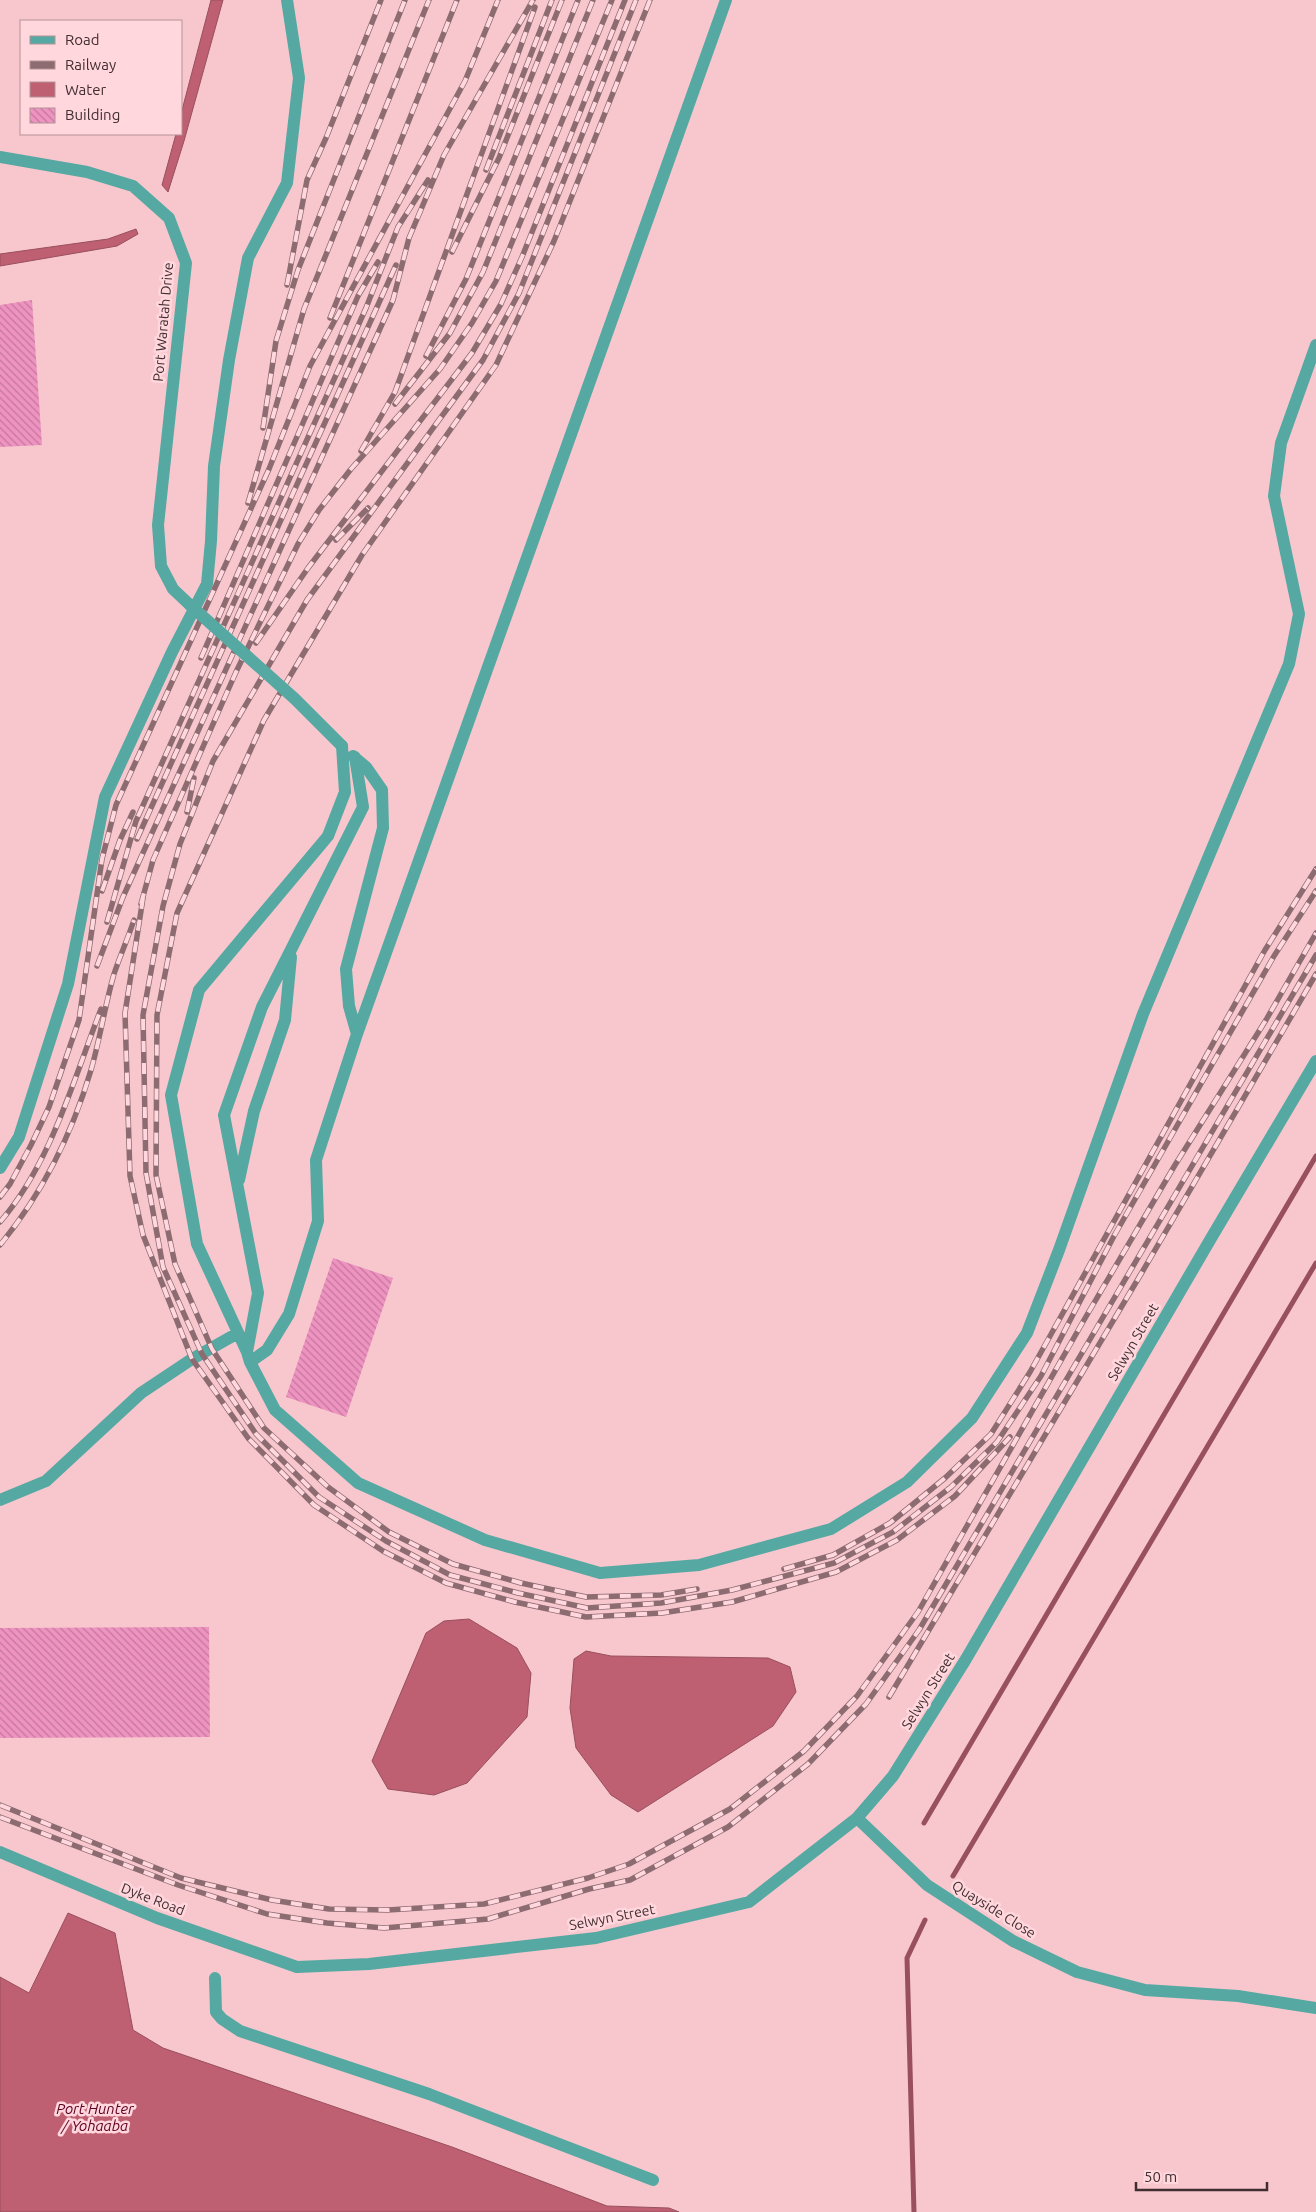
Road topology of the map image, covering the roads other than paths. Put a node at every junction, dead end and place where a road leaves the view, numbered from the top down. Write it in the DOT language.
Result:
graph roads {
  1 [pos="287,0"];
  2 [pos="726,0"];
  3 [pos="0,157"];
  4 [pos="1316,345"];
  5 [pos="342,746"];
  6 [pos="355,758"];
  7 [pos="291,950"];
  8 [pos="357,1034"];
  9 [pos="1316,1061"];
  10 [pos="0,1168"];
  11 [pos="238,1187"];
  12 [pos="238,1334"];
  13 [pos="248,1357"];
  14 [pos="0,1500"];
  15 [pos="857,1818"];
  16 [pos="0,1852"];
  17 [pos="297,1967"];
  18 [pos="216,1978"];
  19 [pos="1316,2008"];
  20 [pos="653,2180"];
  1 -- 10 [label="street"];
  2 -- 8 [label="street"];
  3 -- 5 [label="street, Port Waratah Drive, bridge"];
  4 -- 13 [label="street"];
  5 -- 6 [label="street, Port Waratah Drive"];
  5 -- 12 [label="street"];
  6 -- 7 [label="street"];
  6 -- 8 [label="street, Port Waratah Drive"];
  7 -- 11 [label="street"];
  7 -- 11 [label="street"];
  8 -- 13 [label="street"];
  9 -- 15 [label="street, Selwyn Street"];
  11 -- 13 [label="street"];
  12 -- 13 [label="street"];
  12 -- 14 [label="street"];
  15 -- 17 [label="street, Selwyn Street"];
  15 -- 19 [label="street, Quayside Close"];
  16 -- 17 [label="street, Dyke Road"];
  18 -- 20 [label="street"];
}
